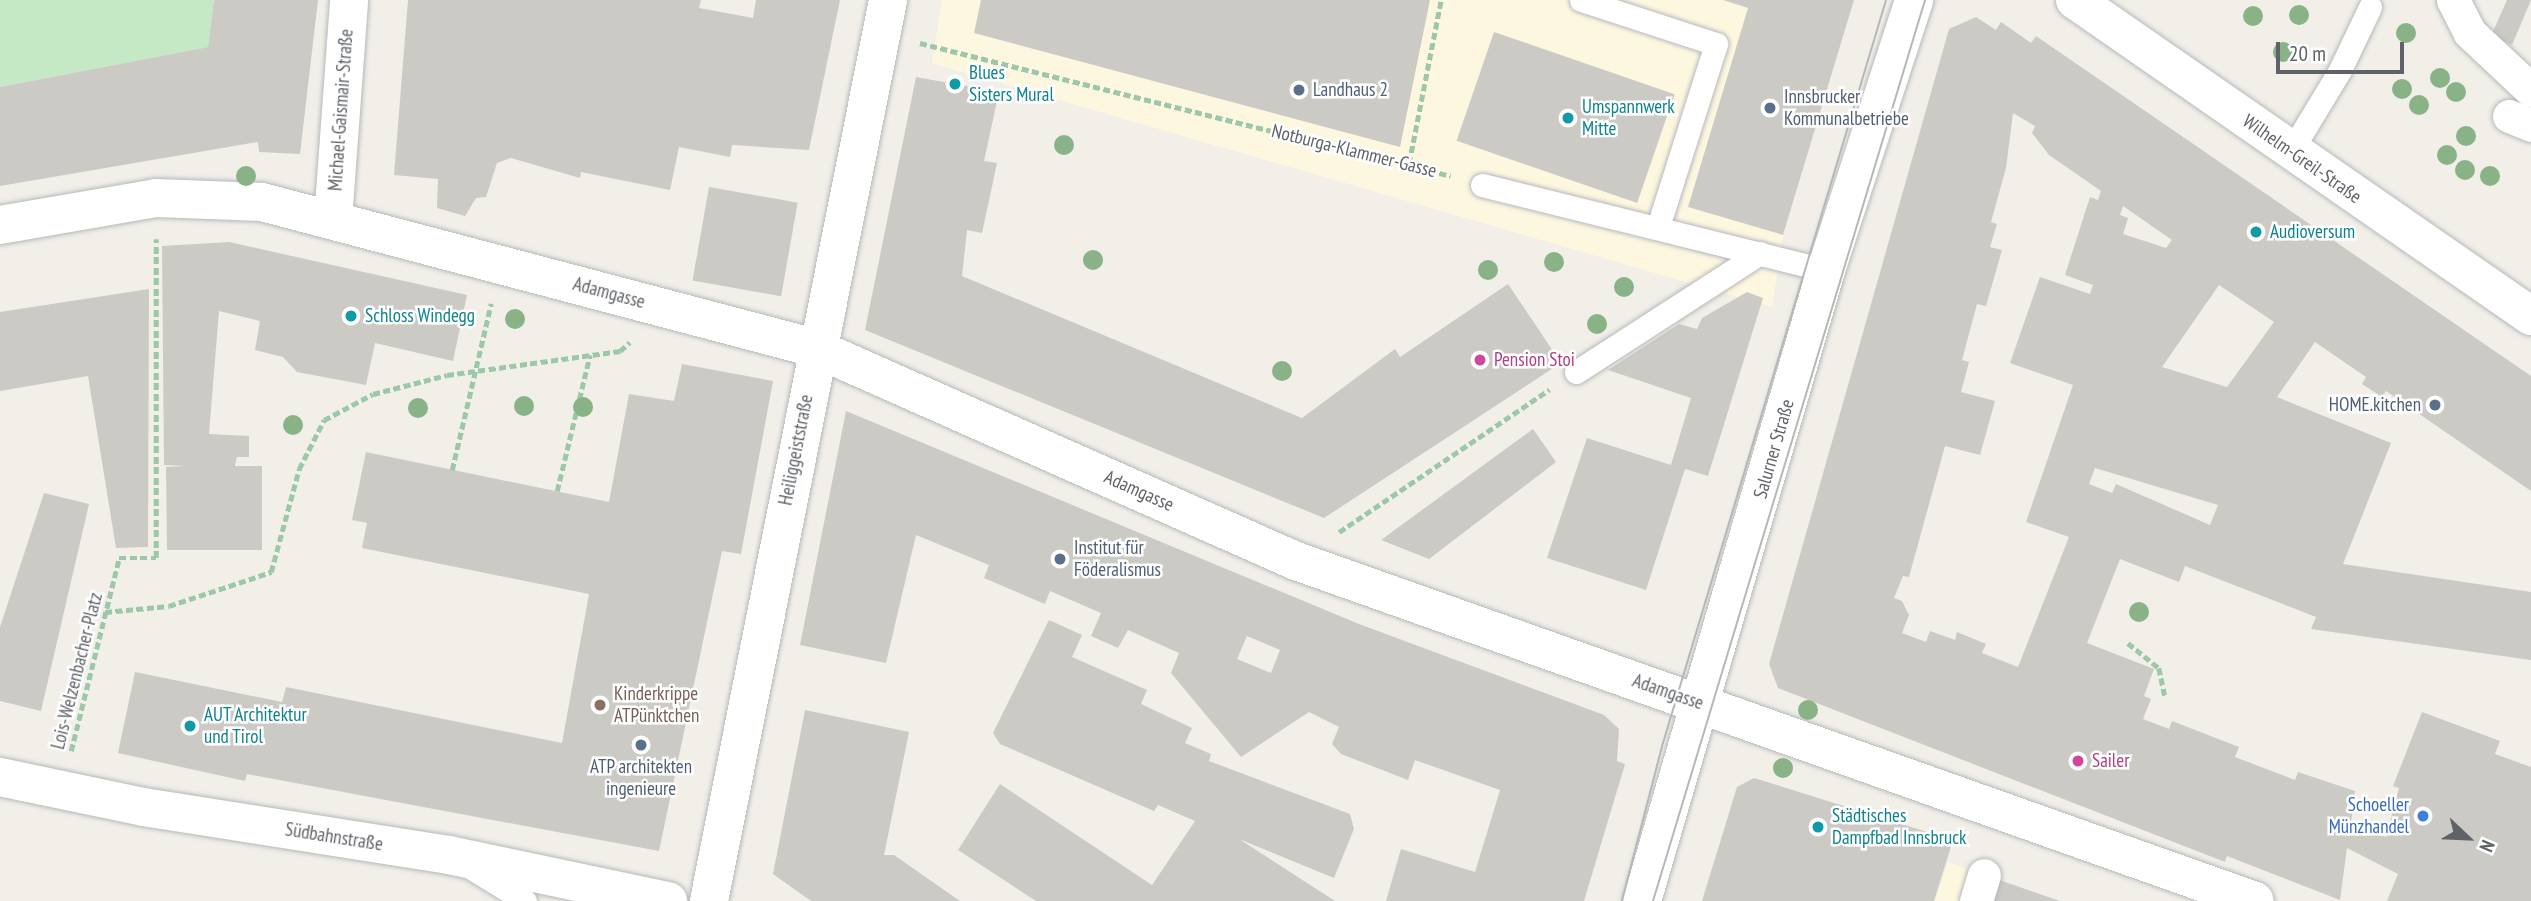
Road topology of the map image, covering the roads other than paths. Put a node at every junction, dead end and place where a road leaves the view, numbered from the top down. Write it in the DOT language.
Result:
graph roads {
  1 [pos="349,0"];
  2 [pos="1581,0"];
  3 [pos="1914,0"];
  4 [pos="2075,0"];
  5 [pos="2453,0"];
  6 [pos="2370,7"];
  7 [pos="884,17"];
  8 [pos="2531,90"];
  9 [pos="2291,151"];
  10 [pos="1482,185"];
  11 [pos="332,220"];
  12 [pos="0,225"];
  13 [pos="1657,227"];
  14 [pos="1760,253"];
  15 [pos="1826,270"];
  16 [pos="2531,316"];
  17 [pos="815,348"];
  18 [pos="1576,372"];
  19 [pos="1701,704"];
  20 [pos="0,776"];
  21 [pos="449,855"];
  22 [pos="525,901"];
  23 [pos="668,901"];
  24 [pos="709,901"];
  25 [pos="1642,901"];
  26 [pos="2255,901"];
  1 -- 11 [label="street, Michael-Gaismair-Straße"];
  2 -- 13 [label="lane"];
  3 -- 15 [label="street, Salurner Straße"];
  4 -- 9 [label="street, Wilhelm-Greil-Straße"];
  5 -- 8 [label="street"];
  6 -- 9 [label="lane"];
  7 -- 17 [label="street, Heiliggeiststraße"];
  9 -- 16 [label="street, Wilhelm-Greil-Straße"];
  10 -- 13 [label="lane"];
  11 -- 12 [label="street, Adamgasse"];
  11 -- 17 [label="street, Adamgasse"];
  13 -- 14 [label="lane"];
  14 -- 15 [label="lane"];
  14 -- 18 [label="lane"];
  15 -- 19 [label="street, Salurner Straße"];
  17 -- 19 [label="street, Adamgasse"];
  17 -- 24 [label="street, Heiliggeiststraße"];
  19 -- 25 [label="street, Salurner Straße"];
  19 -- 26 [label="street, Adamgasse"];
  20 -- 21 [label="street, Südbahnstraße"];
  21 -- 22 [label="lane"];
  21 -- 23 [label="street, Südbahnstraße"];
}
